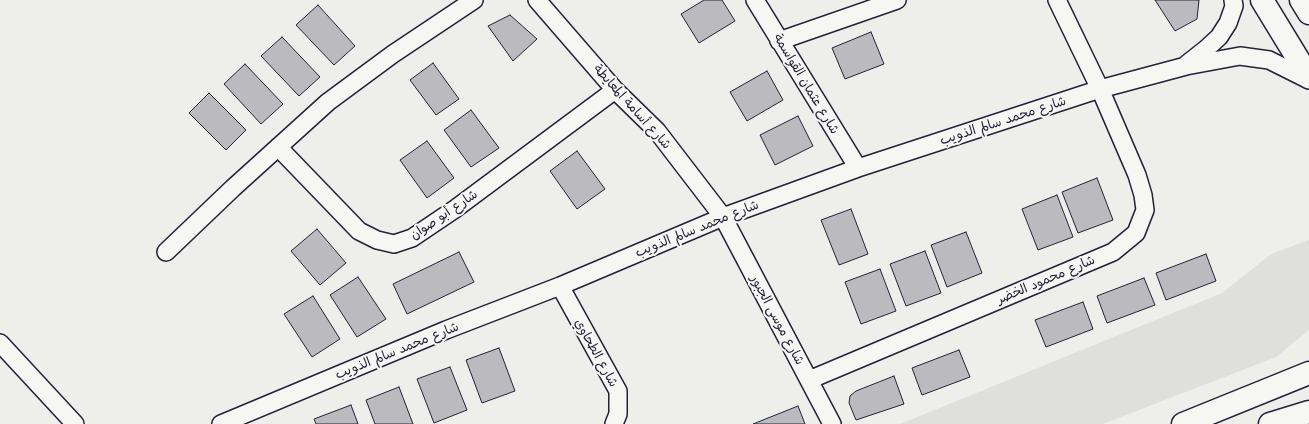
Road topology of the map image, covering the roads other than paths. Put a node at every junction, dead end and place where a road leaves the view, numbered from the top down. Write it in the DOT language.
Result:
graph roads {
  1 [pos="474,0"];
  2 [pos="537,0"];
  3 [pos="755,0"];
  4 [pos="897,0"];
  5 [pos="1057,0"];
  6 [pos="1233,0"];
  7 [pos="1262,0"];
  8 [pos="1302,0"];
  9 [pos="1309,12"];
  10 [pos="779,41"];
  11 [pos="1186,66"];
  12 [pos="1309,78"];
  13 [pos="615,90"];
  14 [pos="1100,90"];
  15 [pos="278,147"];
  16 [pos="858,168"];
  17 [pos="723,217"];
  18 [pos="166,252"];
  19 [pos="560,286"];
  20 [pos="0,343"];
  21 [pos="1309,361"];
  22 [pos="1309,373"];
  23 [pos="809,380"];
  24 [pos="1289,382"];
  25 [pos="1305,416"];
  26 [pos="75,424"];
  27 [pos="221,424"];
  28 [pos="614,424"];
  29 [pos="832,424"];
  30 [pos="1183,424"];
  31 [pos="1270,424"];
  1 -- 15 [label="street"];
  2 -- 13 [label="street, شارع أسامة المعايطة"];
  3 -- 10 [label="street, شارع عثمان القواسمة"];
  4 -- 10 [label="street"];
  5 -- 14 [label="street, شارع محمود الخضر"];
  6 -- 11 [label="street, شارع محمد سالم الذويب"];
  7 -- 12 [label="main road"];
  8 -- 9 [label="main road"];
  10 -- 16 [label="street, شارع عثمان القواسمة"];
  11 -- 12 [label="street, شارع محمد سالم الذويب"];
  11 -- 14 [label="street, شارع محمد سالم الذويب"];
  13 -- 15 [label="street, شارع أبو صوان"];
  13 -- 17 [label="street, شارع أسامة المعايطة"];
  14 -- 16 [label="street, شارع محمد سالم الذويب"];
  14 -- 23 [label="street, شارع محمود الخضر"];
  15 -- 18 [label="street"];
  16 -- 17 [label="street, شارع محمد سالم الذويب"];
  17 -- 19 [label="street, شارع محمد سالم الذويب"];
  17 -- 23 [label="street, شارع موسى الجبور"];
  19 -- 27 [label="street, شارع محمد سالم الذويب"];
  19 -- 28 [label="street, شارع الطحاوي"];
  20 -- 26 [label="street"];
  21 -- 24 [label="main road"];
  22 -- 24 [label="main road"];
  23 -- 29 [label="street, شارع موسى الجبور"];
  24 -- 30 [label="main road"];
  25 -- 31 [label="main road"];
}
